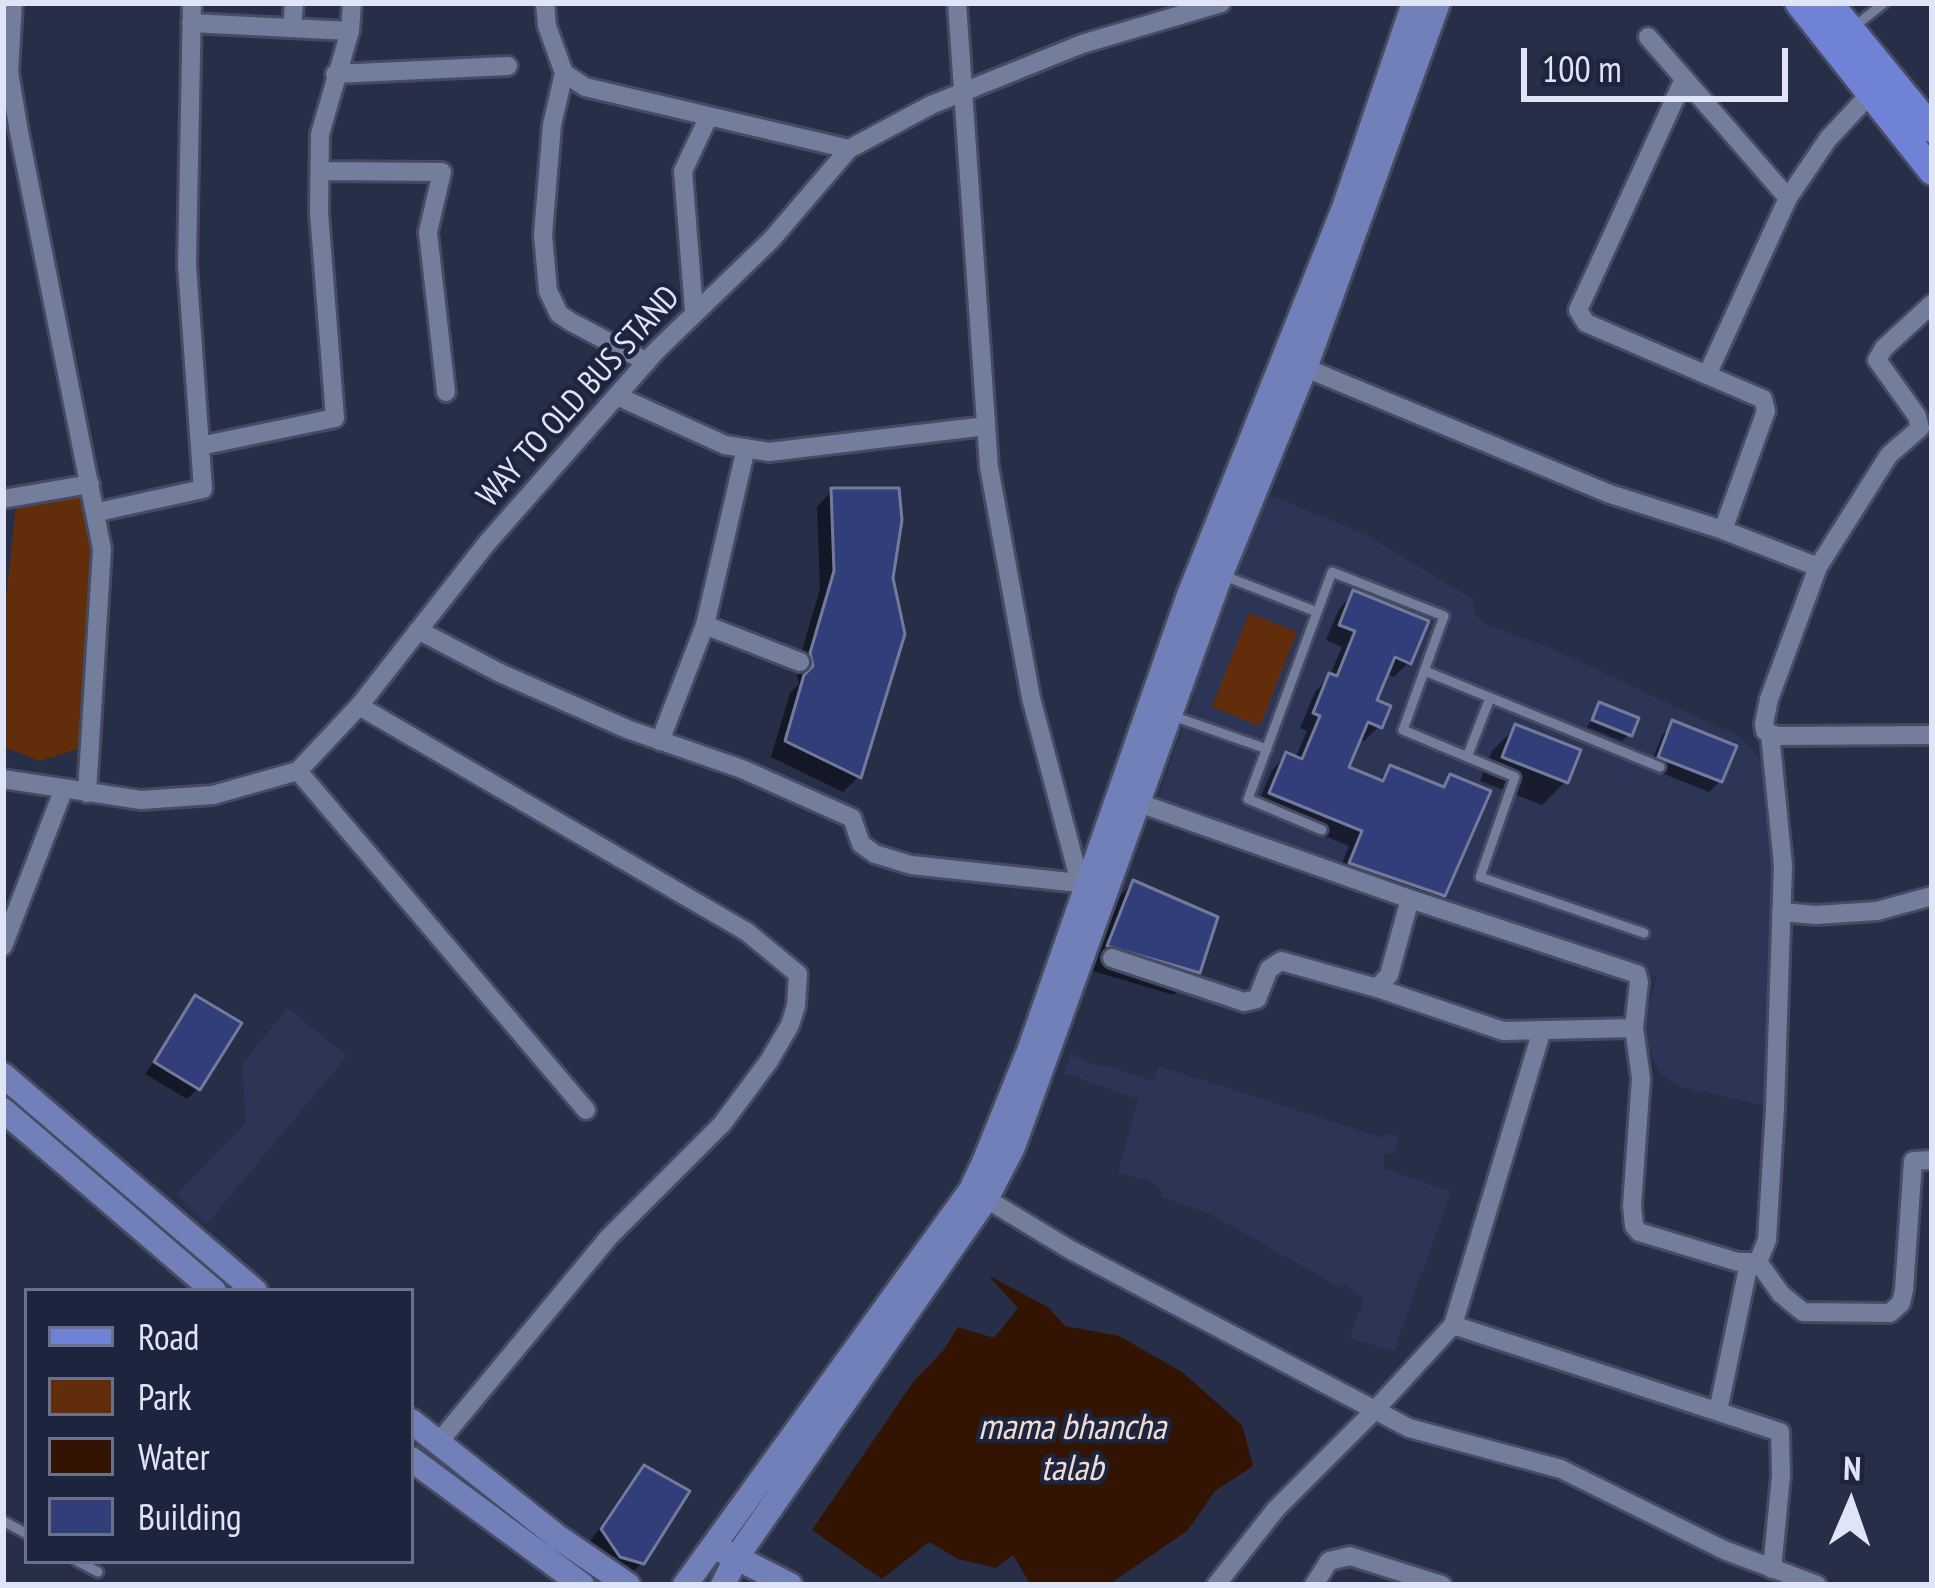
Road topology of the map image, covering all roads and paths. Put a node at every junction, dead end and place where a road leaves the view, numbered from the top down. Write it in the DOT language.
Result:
graph roads {
  1 [pos="13,3"];
  2 [pos="294,3"];
  3 [pos="352,3"];
  4 [pos="545,3"];
  5 [pos="957,3"];
  6 [pos="1221,3"];
  7 [pos="1414,3"];
  8 [pos="1438,3"];
  9 [pos="1799,3"];
  10 [pos="1829,3"];
  11 [pos="1884,3"];
  12 [pos="192,13"];
  13 [pos="6,25"];
  14 [pos="292,28"];
  15 [pos="1851,29"];
  16 [pos="350,31"];
  17 [pos="1648,37"];
  18 [pos="508,66"];
  19 [pos="564,73"];
  20 [pos="335,74"];
  21 [pos="1684,79"];
  22 [pos="964,93"];
  23 [pos="1871,93"];
  24 [pos="708,118"];
  25 [pos="1932,129"];
  26 [pos="849,148"];
  27 [pos="320,171"];
  28 [pos="1932,171"];
  29 [pos="1788,198"];
  30 [pos="1932,304"];
  31 [pos="694,311"];
  32 [pos="647,362"];
  33 [pos="1295,364"];
  34 [pos="1708,373"];
  35 [pos="446,392"];
  36 [pos="617,396"];
  37 [pos="986,426"];
  38 [pos="200,446"];
  39 [pos="746,448"];
  40 [pos="90,484"];
  41 [pos="3,499"];
  42 [pos="98,512"];
  43 [pos="1723,530"];
  44 [pos="1818,567"];
  45 [pos="1212,570"];
  46 [pos="1317,612"];
  47 [pos="705,625"];
  48 [pos="418,630"];
  49 [pos="800,662"];
  50 [pos="1425,671"];
  51 [pos="1490,698"];
  52 [pos="359,706"];
  53 [pos="1169,715"];
  54 [pos="1770,734"];
  55 [pos="1932,735"];
  56 [pos="660,741"];
  57 [pos="1267,749"];
  58 [pos="1467,757"];
  59 [pos="1660,767"];
  60 [pos="298,771"];
  61 [pos="3,779"];
  62 [pos="63,790"];
  63 [pos="87,793"];
  64 [pos="1138,802"];
  65 [pos="1322,830"];
  66 [pos="1081,888"];
  67 [pos="1932,896"];
  68 [pos="1410,899"];
  69 [pos="1781,912"];
  70 [pos="1644,933"];
  71 [pos="3,946"];
  72 [pos="1112,958"];
  73 [pos="1377,988"];
  74 [pos="1634,1028"];
  75 [pos="1541,1030"];
  76 [pos="3,1075"];
  77 [pos="3,1109"];
  78 [pos="586,1110"];
  79 [pos="1932,1160"];
  80 [pos="978,1194"];
  81 [pos="1754,1262"];
  82 [pos="211,1288"];
  83 [pos="252,1288"];
  84 [pos="1453,1325"];
  85 [pos="1376,1409"];
  86 [pos="1718,1411"];
  87 [pos="414,1423"];
  88 [pos="438,1443"];
  89 [pos="414,1461"];
  90 [pos="725,1552"];
  91 [pos="83,1564"];
  92 [pos="1772,1569"];
  93 [pos="98,1572"];
  94 [pos="582,1585"];
  95 [pos="628,1585"];
  96 [pos="685,1585"];
  97 [pos="723,1585"];
  98 [pos="790,1585"];
  99 [pos="1216,1585"];
  100 [pos="1314,1585"];
  101 [pos="1442,1585"];
  102 [pos="1817,1585"];
  1 -- 13 [label="street"];
  2 -- 14 [label="street"];
  3 -- 16 [label="street"];
  4 -- 19 [label="street"];
  5 -- 22 [label="street"];
  6 -- 22 [label="street, WAY TO OLD BUS STAND"];
  7 -- 33 [label="main road"];
  8 -- 33 [label="main road"];
  9 -- 23 [label="main road"];
  10 -- 15 [label="main road"];
  11 -- 15 [label="lane"];
  12 -- 14 [label="street"];
  12 -- 38 [label="street"];
  13 -- 40 [label="street"];
  14 -- 16 [label="street"];
  15 -- 25 [label="main road"];
  16 -- 20 [label="street"];
  17 -- 21 [label="street"];
  18 -- 20 [label="street"];
  19 -- 24 [label="street"];
  19 -- 32 [label="street"];
  20 -- 27 [label="street"];
  21 -- 29 [label="street"];
  21 -- 34 [label="street"];
  22 -- 26 [label="street, WAY TO OLD BUS STAND"];
  22 -- 37 [label="street"];
  23 -- 28 [label="main road"];
  23 -- 29 [label="street"];
  24 -- 26 [label="street"];
  24 -- 31 [label="street"];
  26 -- 31 [label="street, WAY TO OLD BUS STAND"];
  27 -- 35 [label="street"];
  27 -- 38 [label="street"];
  29 -- 34 [label="street"];
  30 -- 44 [label="street"];
  31 -- 32 [label="street, WAY TO OLD BUS STAND"];
  32 -- 36 [label="street, WAY TO OLD BUS STAND"];
  33 -- 43 [label="street"];
  33 -- 45 [label="main road"];
  34 -- 43 [label="street"];
  36 -- 39 [label="street"];
  36 -- 48 [label="street, WAY TO OLD BUS STAND"];
  37 -- 39 [label="street"];
  37 -- 66 [label="street"];
  38 -- 42 [label="street"];
  39 -- 47 [label="street"];
  40 -- 41 [label="street"];
  40 -- 42 [label="street"];
  42 -- 63 [label="street"];
  43 -- 44 [label="street"];
  44 -- 54 [label="street"];
  45 -- 46 [label="lane"];
  45 -- 53 [label="main road"];
  45 -- 66 [label="main road"];
  46 -- 50 [label="lane"];
  46 -- 57 [label="lane"];
  47 -- 49 [label="street"];
  47 -- 56 [label="street"];
  48 -- 52 [label="street, WAY TO OLD BUS STAND"];
  48 -- 56 [label="street"];
  50 -- 51 [label="lane"];
  50 -- 58 [label="lane"];
  51 -- 58 [label="lane"];
  51 -- 59 [label="lane"];
  52 -- 60 [label="street, WAY TO OLD BUS STAND"];
  52 -- 88 [label="street"];
  53 -- 57 [label="lane"];
  53 -- 64 [label="main road"];
  54 -- 55 [label="street"];
  54 -- 69 [label="street"];
  56 -- 66 [label="street"];
  57 -- 65 [label="lane"];
  58 -- 70 [label="lane"];
  60 -- 63 [label="street"];
  60 -- 78 [label="street"];
  61 -- 62 [label="street"];
  62 -- 63 [label="street"];
  62 -- 71 [label="street"];
  64 -- 68 [label="street"];
  64 -- 80 [label="main road"];
  66 -- 80 [label="main road"];
  67 -- 69 [label="street"];
  68 -- 73 [label="street"];
  68 -- 74 [label="street"];
  69 -- 81 [label="street"];
  72 -- 73 [label="street"];
  73 -- 75 [label="street"];
  74 -- 75 [label="street"];
  74 -- 81 [label="street"];
  75 -- 84 [label="street"];
  76 -- 83 [label="main road"];
  77 -- 82 [label="main road"];
  79 -- 81 [label="street"];
  80 -- 85 [label="street"];
  80 -- 90 [label="main road"];
  81 -- 86 [label="street"];
  84 -- 85 [label="street"];
  84 -- 86 [label="street"];
  85 -- 92 [label="street"];
  85 -- 99 [label="street"];
  86 -- 92 [label="street"];
  87 -- 88 [label="main road"];
  88 -- 95 [label="main road"];
  89 -- 94 [label="main road"];
  90 -- 96 [label="main road"];
  90 -- 97 [label="main road"];
  90 -- 98 [label="main road"];
  91 -- 93 [label="lane"];
  92 -- 102 [label="street"];
  100 -- 101 [label="street"];
}
